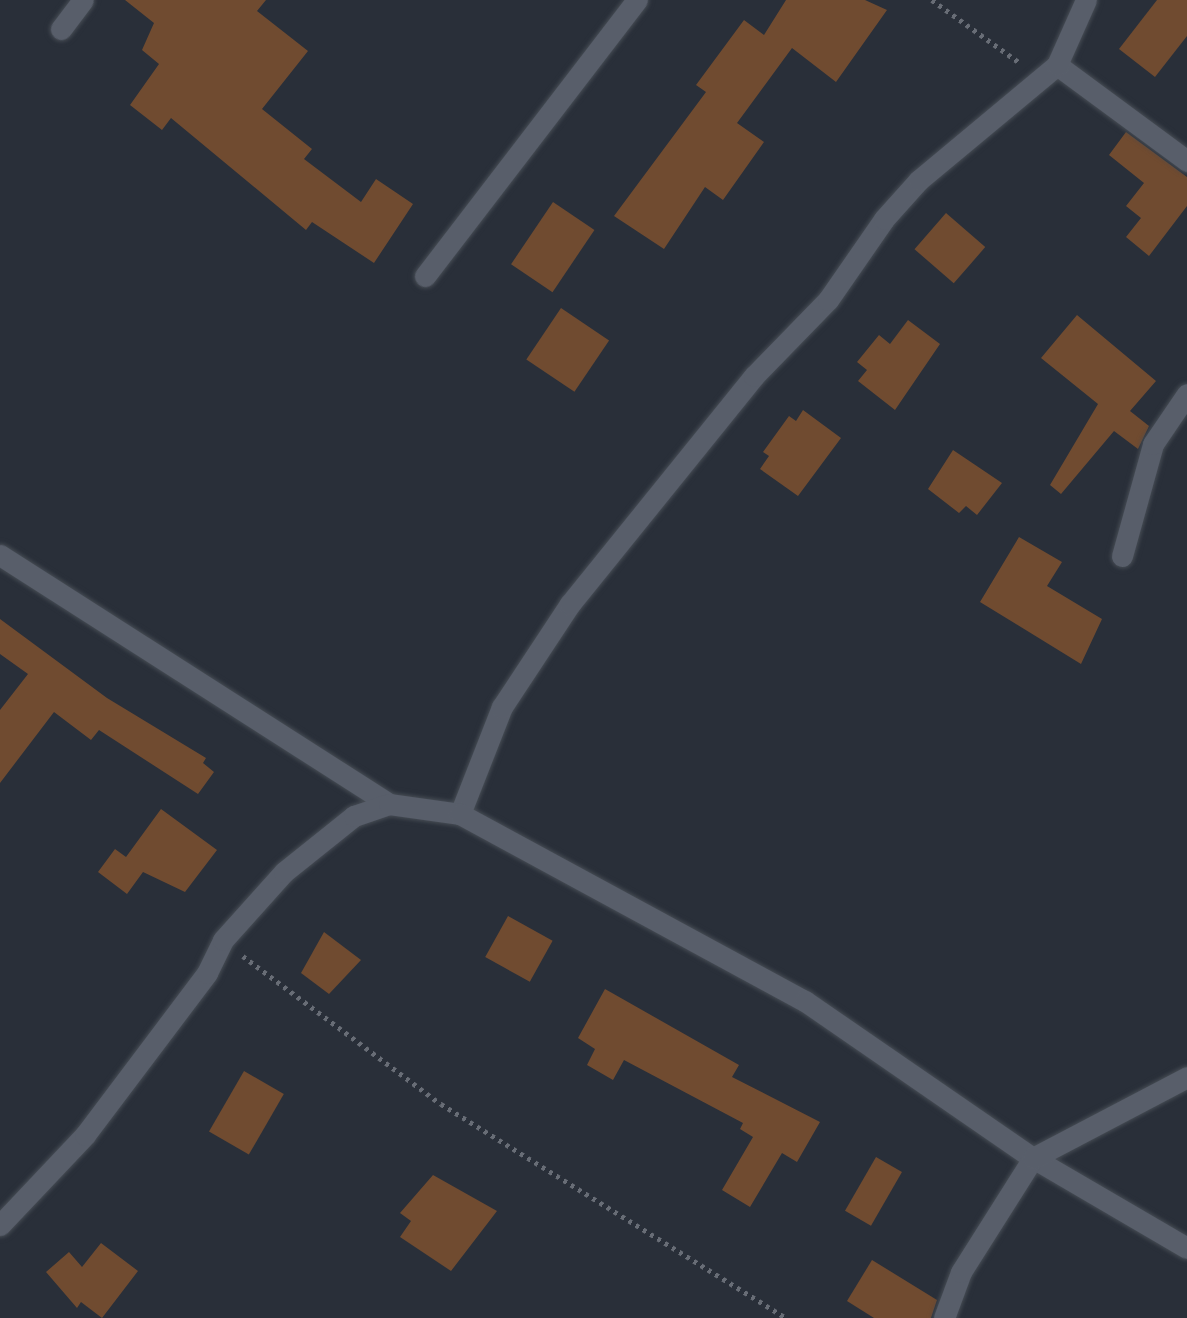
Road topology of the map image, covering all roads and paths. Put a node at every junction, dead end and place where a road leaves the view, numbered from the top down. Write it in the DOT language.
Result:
graph roads {
  1 [pos="83,0"];
  2 [pos="637,0"];
  3 [pos="932,0"];
  4 [pos="1086,0"];
  5 [pos="61,29"];
  6 [pos="1050,72"];
  7 [pos="1187,161"];
  8 [pos="425,276"];
  9 [pos="1187,394"];
  10 [pos="0,555"];
  11 [pos="1122,556"];
  12 [pos="389,804"];
  13 [pos="460,814"];
  14 [pos="223,940"];
  15 [pos="1187,1077"];
  16 [pos="1033,1158"];
  17 [pos="0,1225"];
  18 [pos="1187,1248"];
  19 [pos="786,1318"];
  20 [pos="944,1318"];
  1 -- 5 [label="street"];
  2 -- 8 [label="street"];
  3 -- 6 [label="path"];
  4 -- 6 [label="street"];
  6 -- 7 [label="street"];
  6 -- 13 [label="street"];
  9 -- 11 [label="street"];
  10 -- 12 [label="street"];
  12 -- 13 [label="street"];
  12 -- 14 [label="street"];
  13 -- 16 [label="street"];
  14 -- 17 [label="street"];
  14 -- 19 [label="path"];
  15 -- 16 [label="street"];
  16 -- 18 [label="street"];
  16 -- 20 [label="street"];
}
